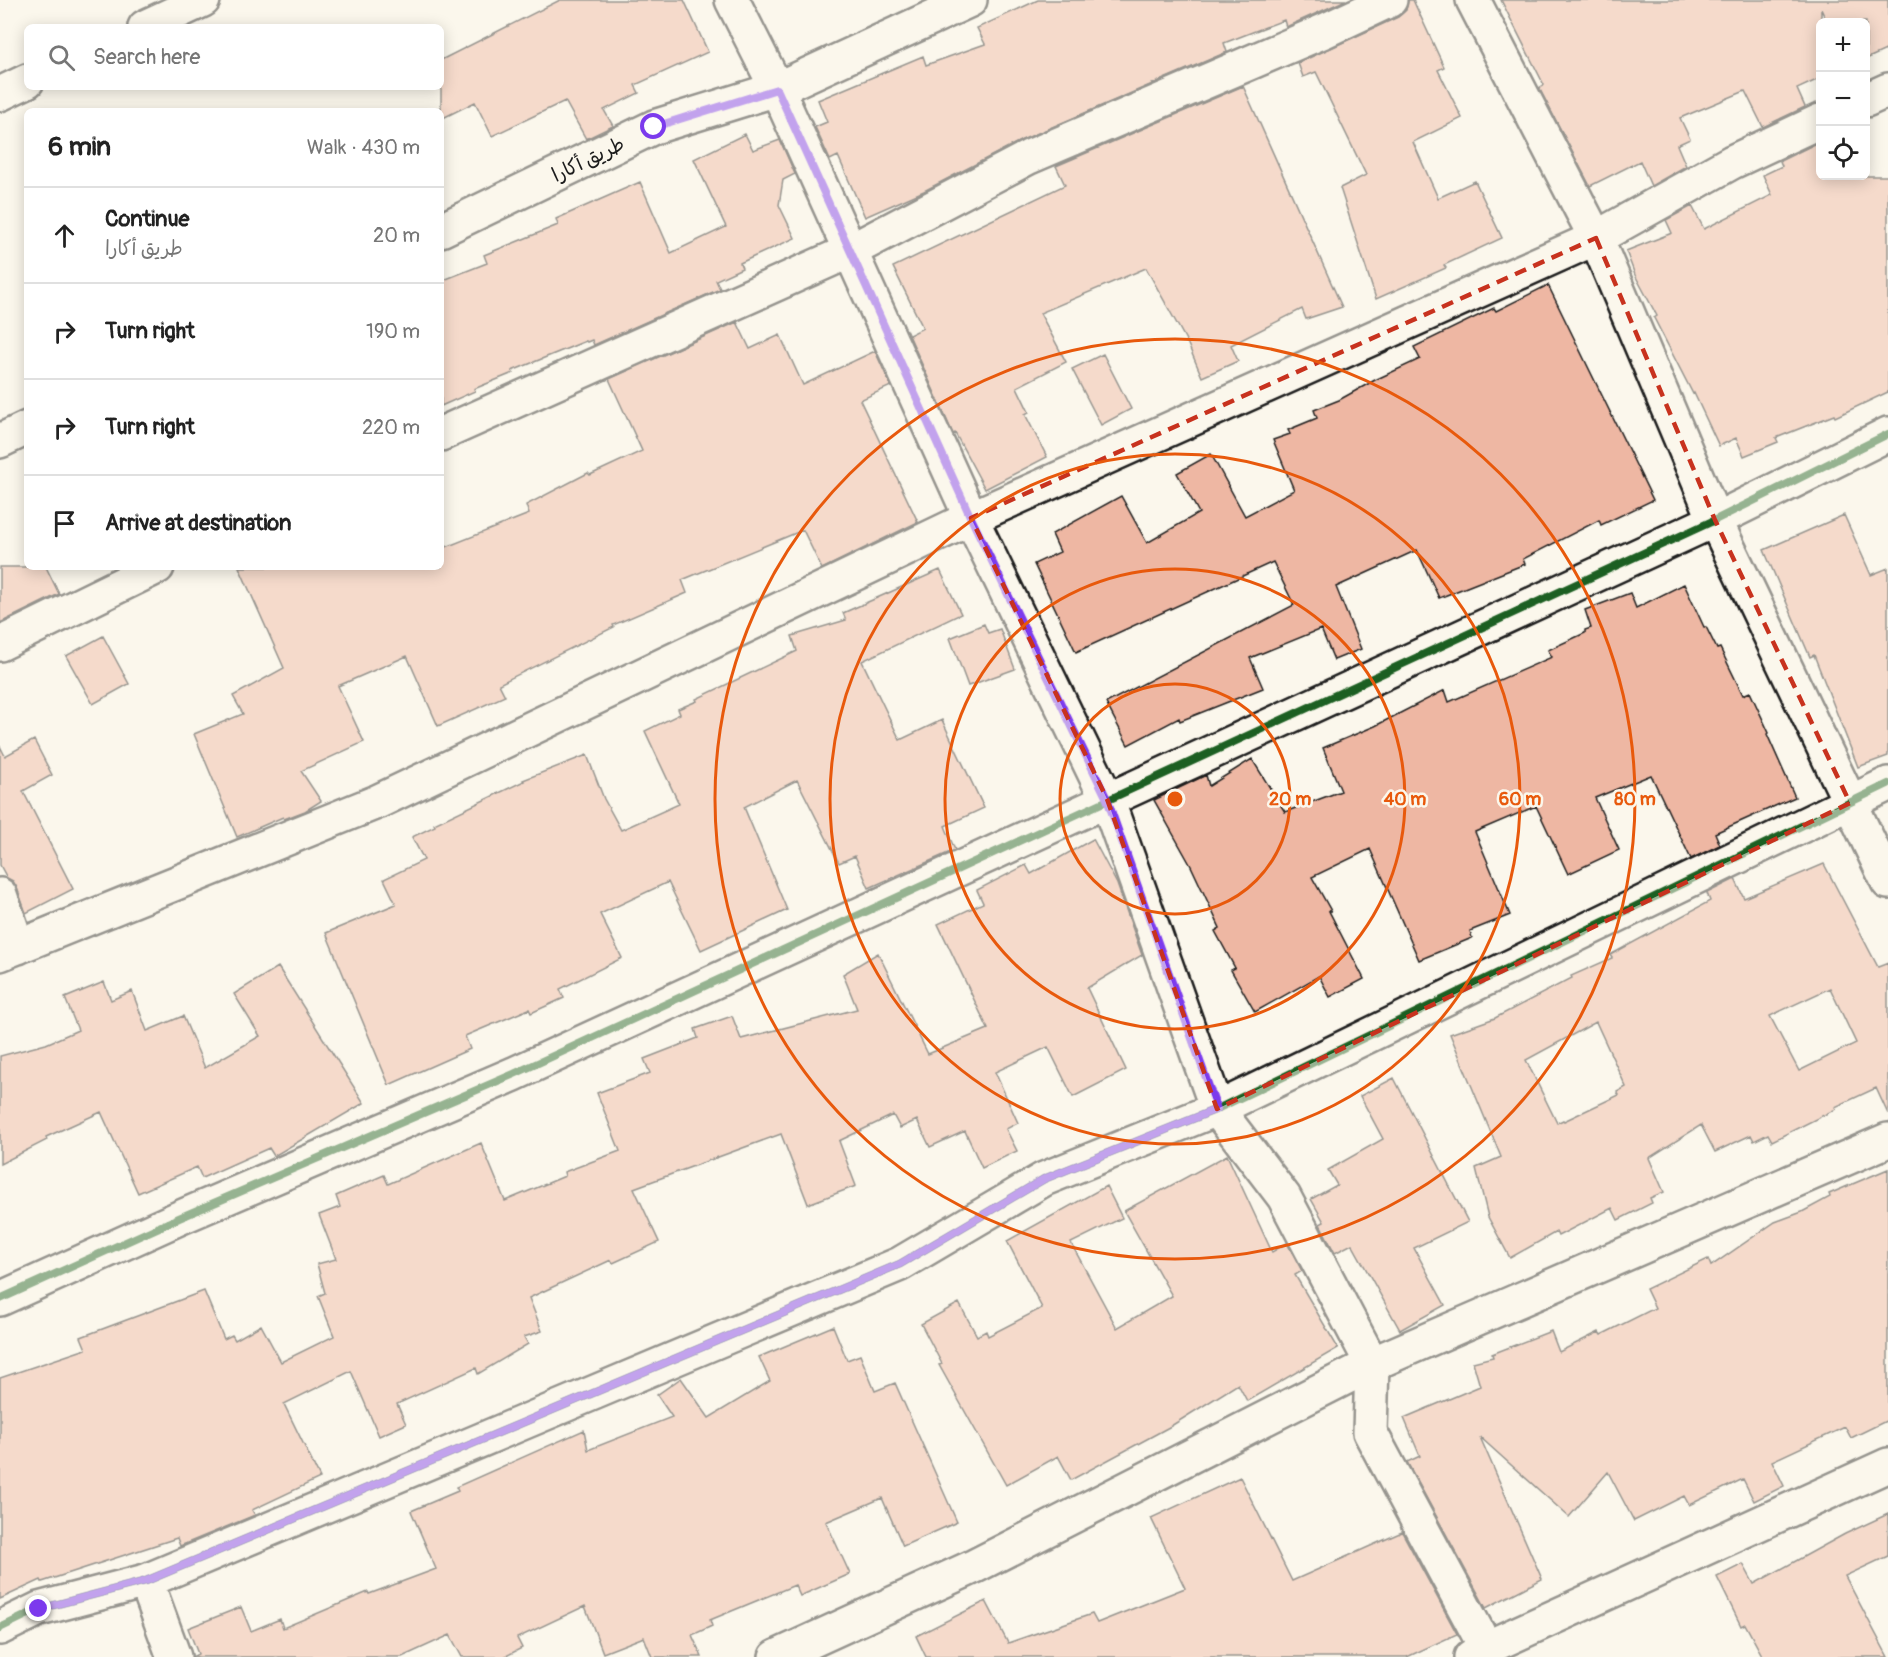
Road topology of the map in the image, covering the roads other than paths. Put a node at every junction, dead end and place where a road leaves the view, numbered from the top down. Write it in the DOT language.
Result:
graph roads {
  1 [pos="203,0"];
  2 [pos="732,0"];
  3 [pos="970,0"];
  4 [pos="1390,0"];
  5 [pos="1473,0"];
  6 [pos="151,24"];
  7 [pos="24,82"];
  8 [pos="777,89"];
  9 [pos="1888,90"];
  10 [pos="0,94"];
  11 [pos="1870,98"];
  12 [pos="1816,123"];
  13 [pos="444,229"];
  14 [pos="1596,238"];
  15 [pos="850,251"];
  16 [pos="24,430"];
  17 [pos="444,433"];
  18 [pos="1888,434"];
  19 [pos="0,441"];
  20 [pos="971,518"];
  21 [pos="1715,520"];
  22 [pos="151,570"];
  23 [pos="0,644"];
  24 [pos="1888,784"];
  25 [pos="1107,799"];
  26 [pos="1850,803"];
  27 [pos="1888,882"];
  28 [pos="0,895"];
  29 [pos="9,951"];
  30 [pos="1217,1109"];
  31 [pos="1888,1140"];
  32 [pos="0,1299"];
  33 [pos="1372,1364"];
  34 [pos="1888,1465"];
  35 [pos="146,1581"];
  36 [pos="0,1628"];
  37 [pos="1478,1653"];
  38 [pos="174,1657"];
  39 [pos="776,1657"];
  1 -- 6 [label="street"];
  2 -- 8 [label="street"];
  3 -- 8 [label="street, طريق أكارا"];
  4 -- 15 [label="street"];
  5 -- 14 [label="street"];
  7 -- 10 [label="street"];
  8 -- 13 [label="street, طريق أكارا"];
  8 -- 15 [label="street"];
  9 -- 11 [label="street"];
  12 -- 14 [label="street"];
  14 -- 20 [label="street"];
  14 -- 21 [label="street"];
  15 -- 17 [label="street"];
  15 -- 20 [label="street"];
  16 -- 19 [label="street"];
  18 -- 21 [label="street"];
  20 -- 25 [label="street"];
  20 -- 29 [label="street"];
  21 -- 25 [label="street"];
  21 -- 26 [label="street"];
  22 -- 23 [label="street"];
  24 -- 26 [label="street"];
  25 -- 30 [label="street"];
  25 -- 32 [label="street"];
  26 -- 27 [label="street"];
  26 -- 30 [label="street"];
  28 -- 29 [label="street"];
  30 -- 33 [label="street"];
  30 -- 35 [label="street"];
  31 -- 33 [label="street"];
  33 -- 37 [label="street"];
  33 -- 39 [label="street"];
  34 -- 37 [label="street"];
  35 -- 36 [label="street"];
  35 -- 38 [label="street"];
}
